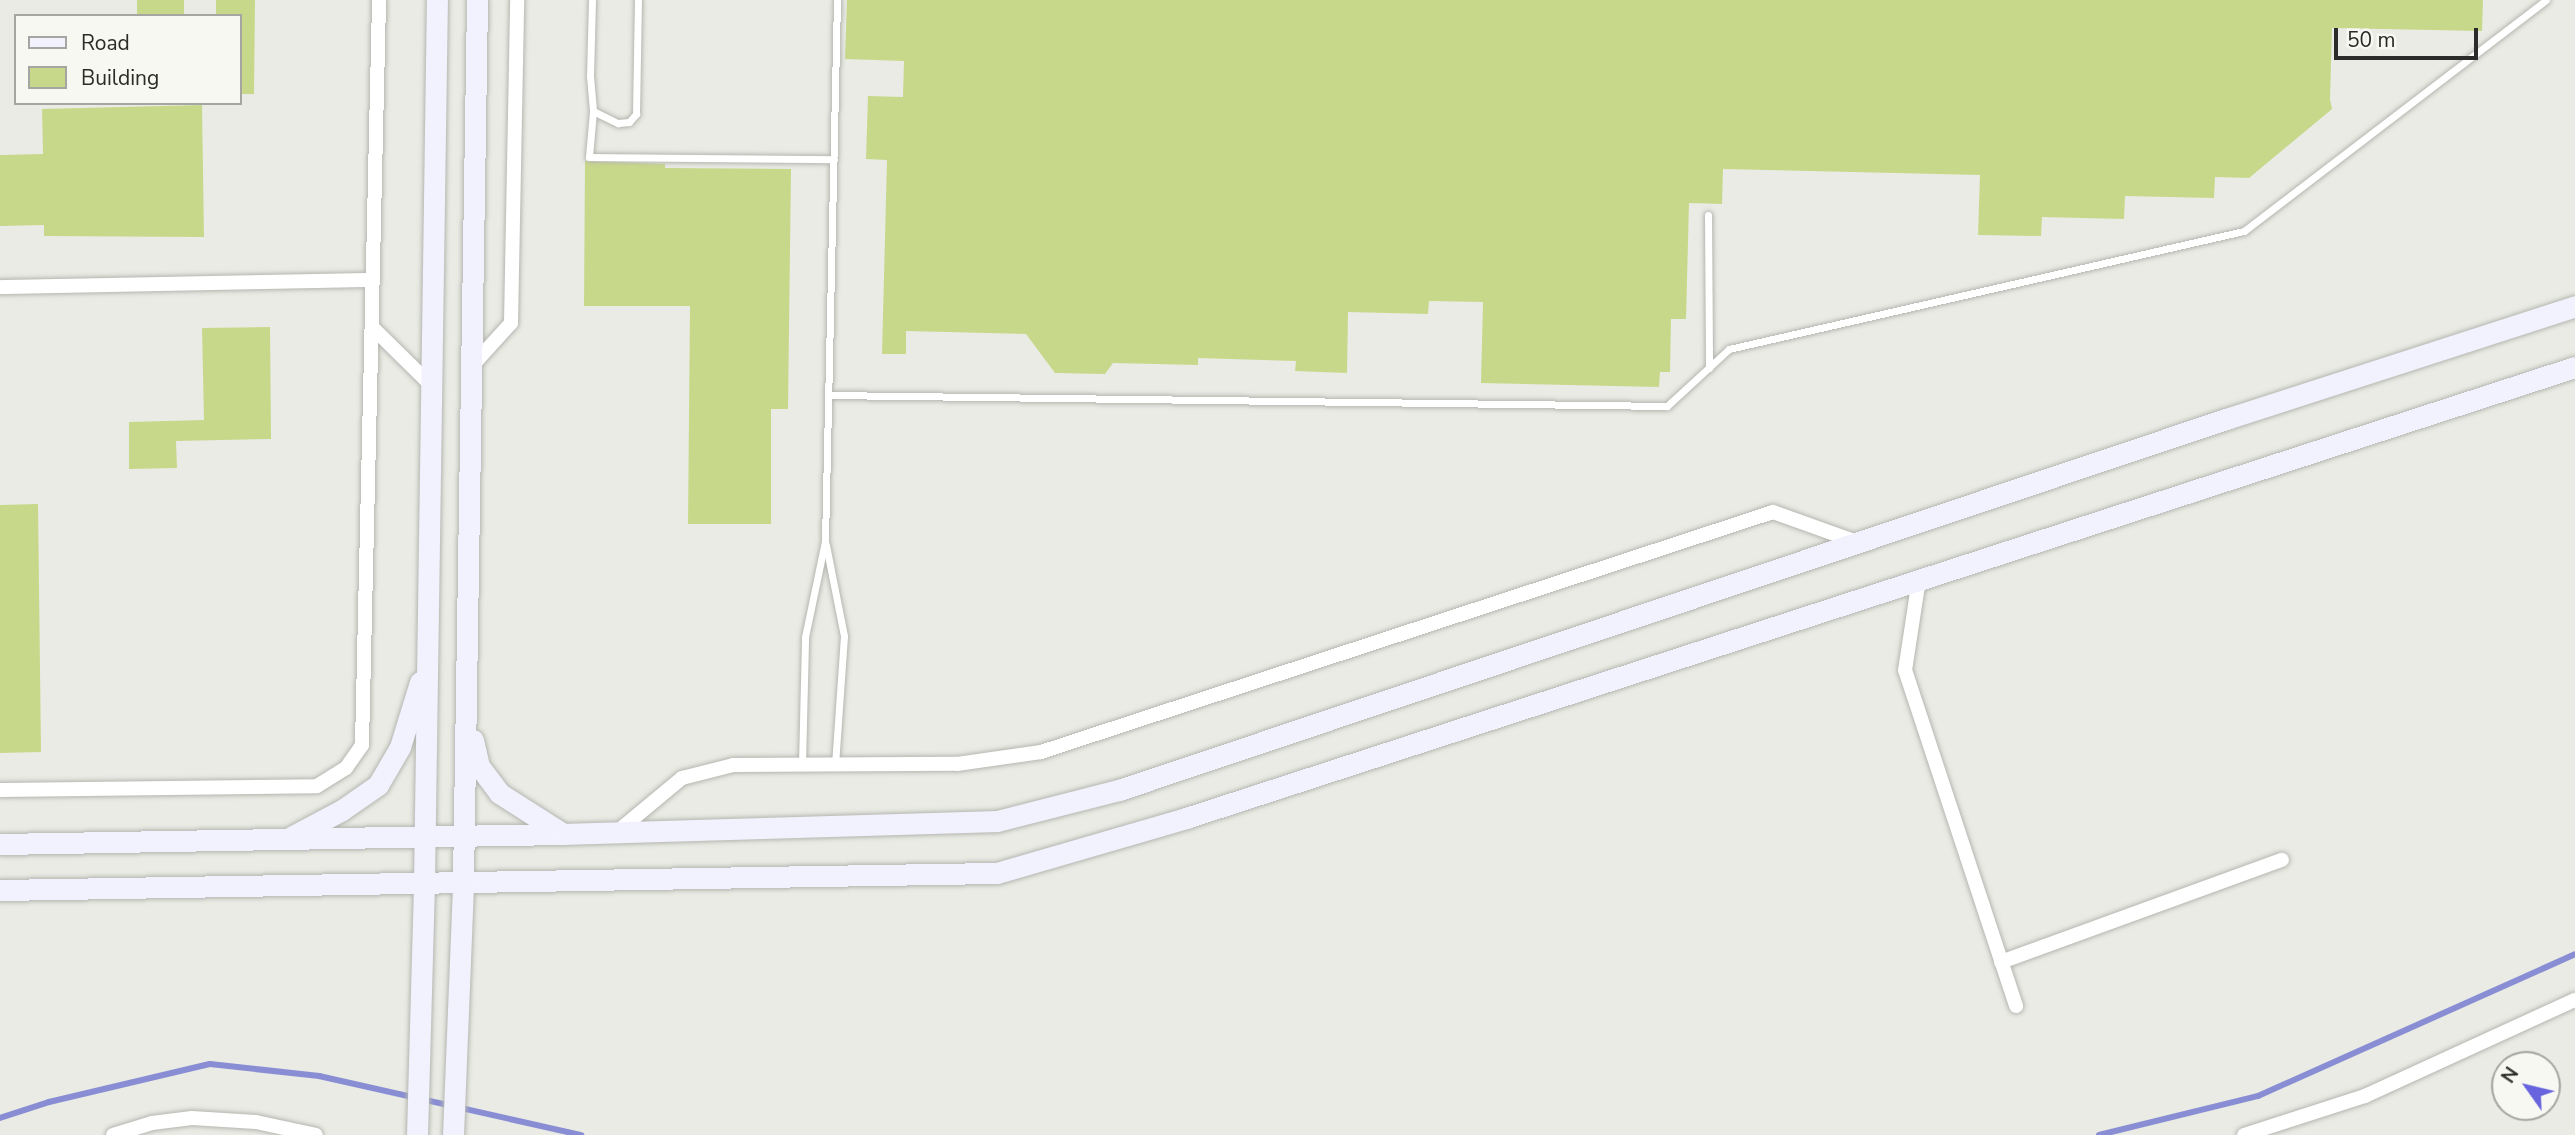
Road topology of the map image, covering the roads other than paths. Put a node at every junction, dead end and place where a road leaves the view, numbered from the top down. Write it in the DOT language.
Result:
graph roads {
  1 [pos="379,0"];
  2 [pos="437,0"];
  3 [pos="477,0"];
  4 [pos="517,0"];
  5 [pos="592,0"];
  6 [pos="638,0"];
  7 [pos="837,0"];
  8 [pos="2546,0"];
  9 [pos="593,111"];
  10 [pos="834,159"];
  11 [pos="1708,215"];
  12 [pos="373,280"];
  13 [pos="0,287"];
  14 [pos="2575,306"];
  15 [pos="372,327"];
  16 [pos="471,367"];
  17 [pos="1709,368"];
  18 [pos="2575,368"];
  19 [pos="431,385"];
  20 [pos="828,395"];
  21 [pos="825,541"];
  22 [pos="1857,542"];
  23 [pos="1919,579"];
  24 [pos="427,661"];
  25 [pos="466,715"];
  26 [pos="835,764"];
  27 [pos="802,765"];
  28 [pos="0,790"];
  29 [pos="615,833"];
  30 [pos="563,834"];
  31 [pos="464,836"];
  32 [pos="424,837"];
  33 [pos="286,839"];
  34 [pos="0,844"];
  35 [pos="2282,860"];
  36 [pos="424,882"];
  37 [pos="464,882"];
  38 [pos="0,890"];
  39 [pos="2001,962"];
  40 [pos="2575,1000"];
  41 [pos="2016,1006"];
  42 [pos="113,1135"];
  43 [pos="316,1135"];
  44 [pos="417,1135"];
  45 [pos="453,1135"];
  46 [pos="2244,1135"];
  1 -- 12 [label="street"];
  2 -- 19 [label="main road"];
  3 -- 16 [label="main road"];
  4 -- 16 [label="street"];
  5 -- 9 [label="lane"];
  6 -- 9 [label="lane"];
  7 -- 10 [label="lane"];
  8 -- 17 [label="lane"];
  9 -- 10 [label="lane"];
  10 -- 20 [label="lane"];
  11 -- 17 [label="lane"];
  12 -- 13 [label="street"];
  12 -- 15 [label="street"];
  14 -- 22 [label="main road"];
  15 -- 19 [label="street"];
  15 -- 28 [label="street"];
  16 -- 25 [label="main road"];
  17 -- 20 [label="lane"];
  18 -- 23 [label="main road"];
  19 -- 24 [label="main road"];
  20 -- 21 [label="lane"];
  21 -- 26 [label="lane"];
  21 -- 27 [label="lane"];
  22 -- 26 [label="street"];
  22 -- 29 [label="main road"];
  23 -- 37 [label="main road"];
  23 -- 39 [label="street"];
  24 -- 32 [label="main road"];
  24 -- 33 [label="main road"];
  25 -- 30 [label="main road"];
  25 -- 31 [label="main road"];
  26 -- 27 [label="street"];
  27 -- 29 [label="street"];
  29 -- 30 [label="main road"];
  30 -- 31 [label="main road"];
  31 -- 32 [label="main road"];
  31 -- 37 [label="main road"];
  32 -- 33 [label="main road"];
  32 -- 36 [label="main road"];
  33 -- 34 [label="main road"];
  35 -- 39 [label="street"];
  36 -- 37 [label="main road"];
  36 -- 38 [label="main road"];
  36 -- 44 [label="main road"];
  37 -- 45 [label="main road"];
  39 -- 41 [label="street"];
  40 -- 46 [label="street"];
  42 -- 43 [label="street"];
}
